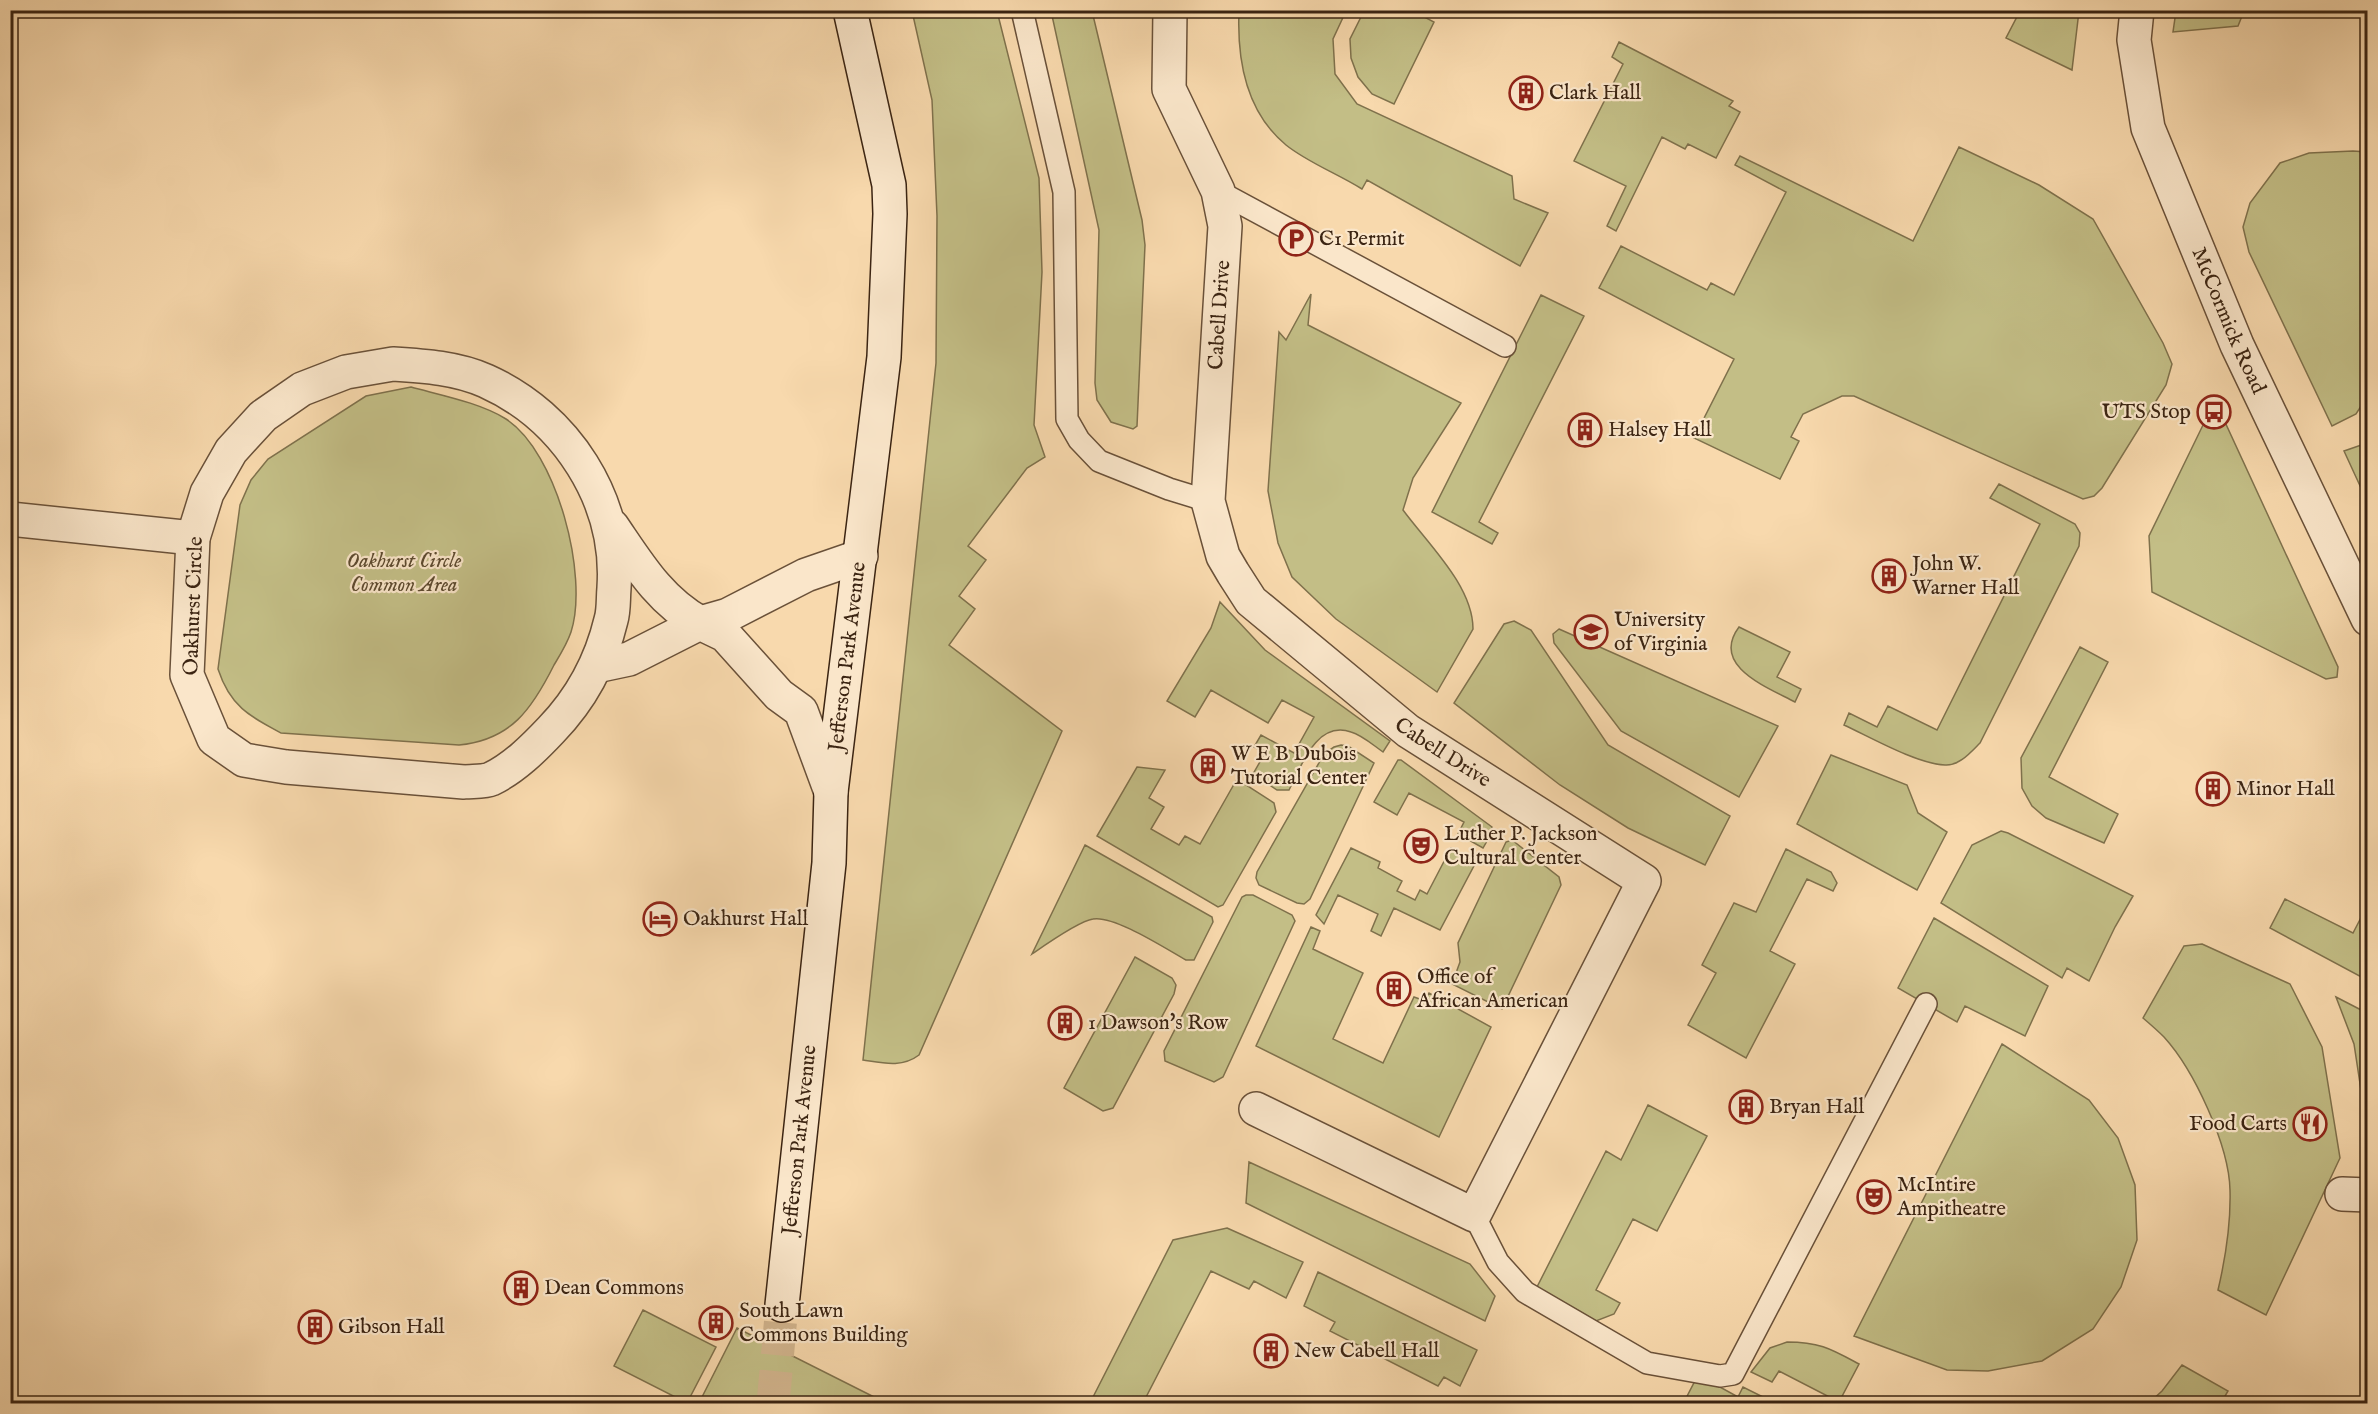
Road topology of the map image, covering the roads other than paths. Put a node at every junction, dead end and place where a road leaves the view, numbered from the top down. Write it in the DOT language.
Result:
graph roads {
  1 [pos="850,10"];
  2 [pos="1022,10"];
  3 [pos="1170,10"];
  4 [pos="2137,10"];
  5 [pos="1218,191"];
  6 [pos="1505,346"];
  7 [pos="1208,501"];
  8 [pos="10,519"];
  9 [pos="607,519"];
  10 [pos="193,538"];
  11 [pos="861,556"];
  12 [pos="2367,619"];
  13 [pos="700,622"];
  14 [pos="596,666"];
  15 [pos="831,792"];
  16 [pos="1926,1004"];
  17 [pos="1256,1109"];
  18 [pos="1474,1215"];
  19 [pos="782,1305"];
  1 -- 11 [label="street, Jefferson Park Avenue"];
  2 -- 7 [label="lane"];
  3 -- 5 [label="street, Cabell Drive"];
  4 -- 12 [label="street, McCormick Road"];
  5 -- 6 [label="lane"];
  5 -- 7 [label="street, Cabell Drive"];
  7 -- 18 [label="street, Cabell Drive"];
  8 -- 10 [label="street"];
  9 -- 10 [label="street, Oakhurst Circle"];
  9 -- 13 [label="street"];
  9 -- 14 [label="street, Oakhurst Circle"];
  10 -- 14 [label="street, Oakhurst Circle"];
  11 -- 13 [label="street"];
  11 -- 15 [label="street, Jefferson Park Avenue"];
  13 -- 14 [label="street"];
  13 -- 15 [label="street"];
  15 -- 19 [label="street, Jefferson Park Avenue"];
  16 -- 18 [label="lane"];
  17 -- 18 [label="street"];
}
